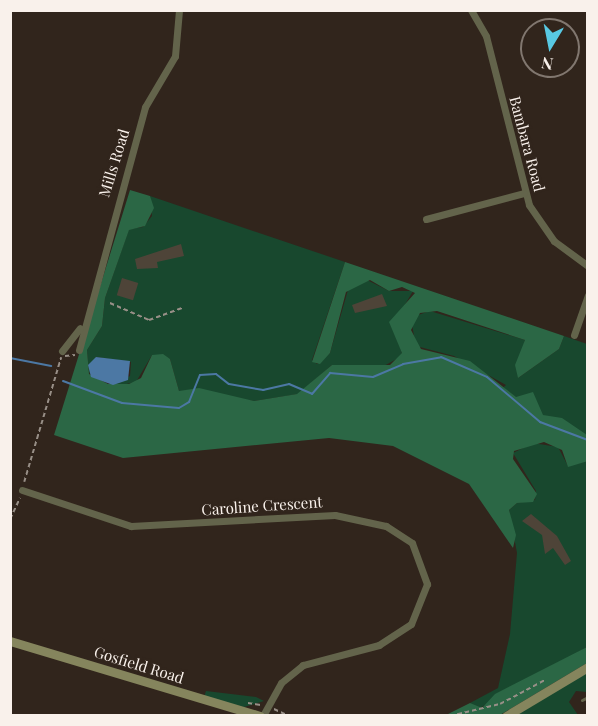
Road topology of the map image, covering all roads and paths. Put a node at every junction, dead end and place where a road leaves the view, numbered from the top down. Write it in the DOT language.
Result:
graph roads {
  1 [pos="179,10"];
  2 [pos="471,10"];
  3 [pos="524,193"];
  4 [pos="426,219"];
  5 [pos="588,266"];
  6 [pos="588,295"];
  7 [pos="110,303"];
  8 [pos="182,308"];
  9 [pos="81,327"];
  10 [pos="574,335"];
  11 [pos="78,350"];
  12 [pos="62,351"];
  13 [pos="22,490"];
  14 [pos="10,519"];
  15 [pos="10,641"];
  16 [pos="588,667"];
  17 [pos="545,680"];
  18 [pos="588,697"];
  19 [pos="582,700"];
  20 [pos="261,716"];
  21 [pos="450,716"];
  22 [pos="506,716"];
  1 -- 9 [label="street, Mills Road"];
  2 -- 3 [label="street, Bambara Road"];
  3 -- 4 [label="street"];
  3 -- 5 [label="street, Bambara Road"];
  6 -- 10 [label="street"];
  7 -- 8 [label="path"];
  9 -- 11 [label="street, Mills Road"];
  9 -- 12 [label="street, Mills Road"];
  11 -- 12 [label="path"];
  12 -- 13 [label="path"];
  13 -- 14 [label="path"];
  13 -- 20 [label="street, Caroline Crescent"];
  15 -- 20 [label="street, Gosfield Road"];
  16 -- 22 [label="street"];
  17 -- 21 [label="path"];
  18 -- 19 [label="lane"];
}
